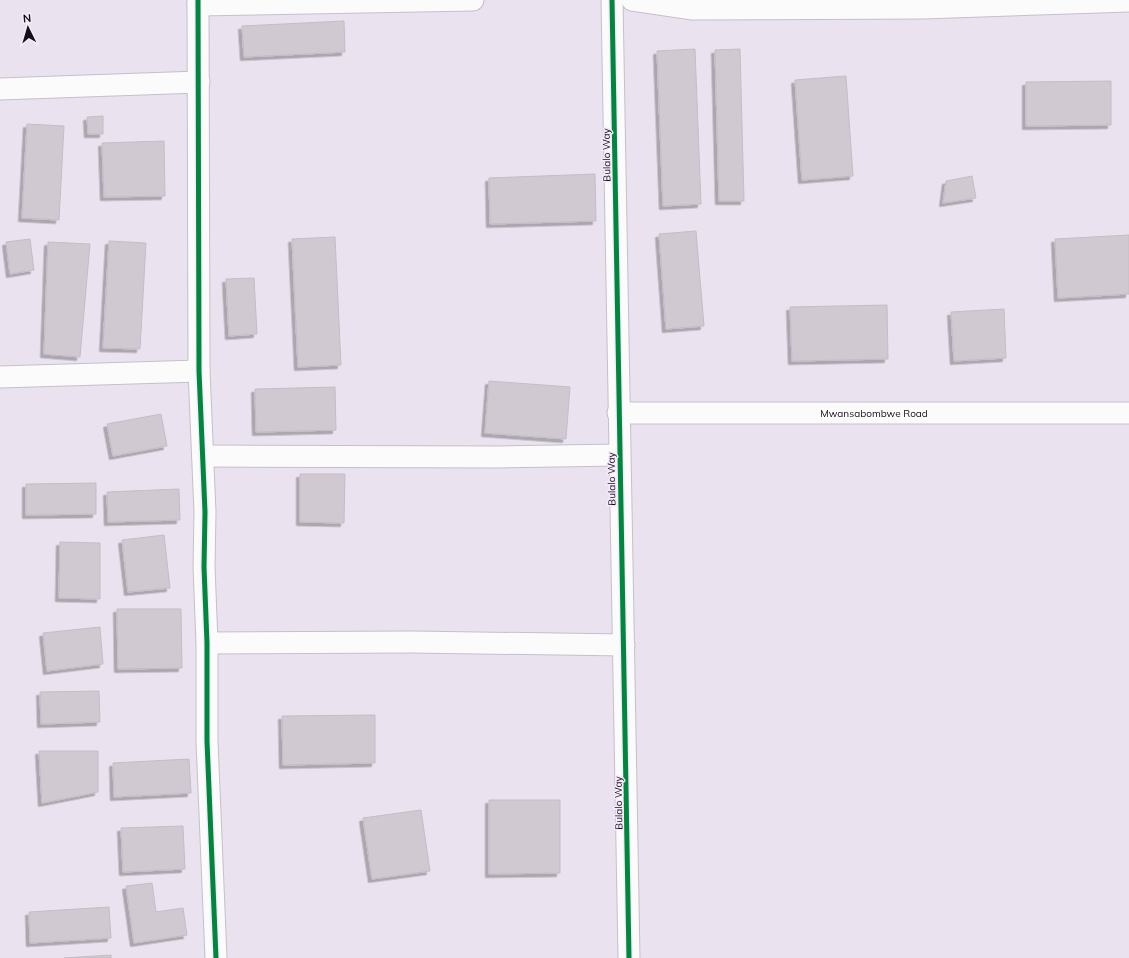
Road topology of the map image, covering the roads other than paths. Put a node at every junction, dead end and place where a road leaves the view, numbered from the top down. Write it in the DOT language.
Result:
graph roads {
  1 [pos="473,0"];
  2 [pos="612,0"];
  3 [pos="632,0"];
  4 [pos="1129,1"];
  5 [pos="198,3"];
  6 [pos="199,82"];
  7 [pos="0,89"];
  8 [pos="199,371"];
  9 [pos="0,377"];
  10 [pos="618,413"];
  11 [pos="1129,413"];
  12 [pos="620,455"];
  13 [pos="203,456"];
  14 [pos="207,643"];
  15 [pos="624,646"];
  16 [pos="216,958"];
  17 [pos="629,958"];
  1 -- 5 [label="street"];
  2 -- 10 [label="street, Bulalo Way"];
  3 -- 4 [label="street"];
  5 -- 6 [label="street"];
  6 -- 7 [label="street"];
  6 -- 8 [label="street"];
  8 -- 9 [label="street"];
  8 -- 13 [label="street"];
  10 -- 11 [label="street, Mwansabombwe Road"];
  10 -- 12 [label="street, Bulalo Way"];
  12 -- 13 [label="street"];
  12 -- 15 [label="street, Bulalo Way"];
  13 -- 14 [label="street"];
  14 -- 15 [label="street"];
  14 -- 16 [label="street"];
  15 -- 17 [label="street, Bulalo Way"];
}
